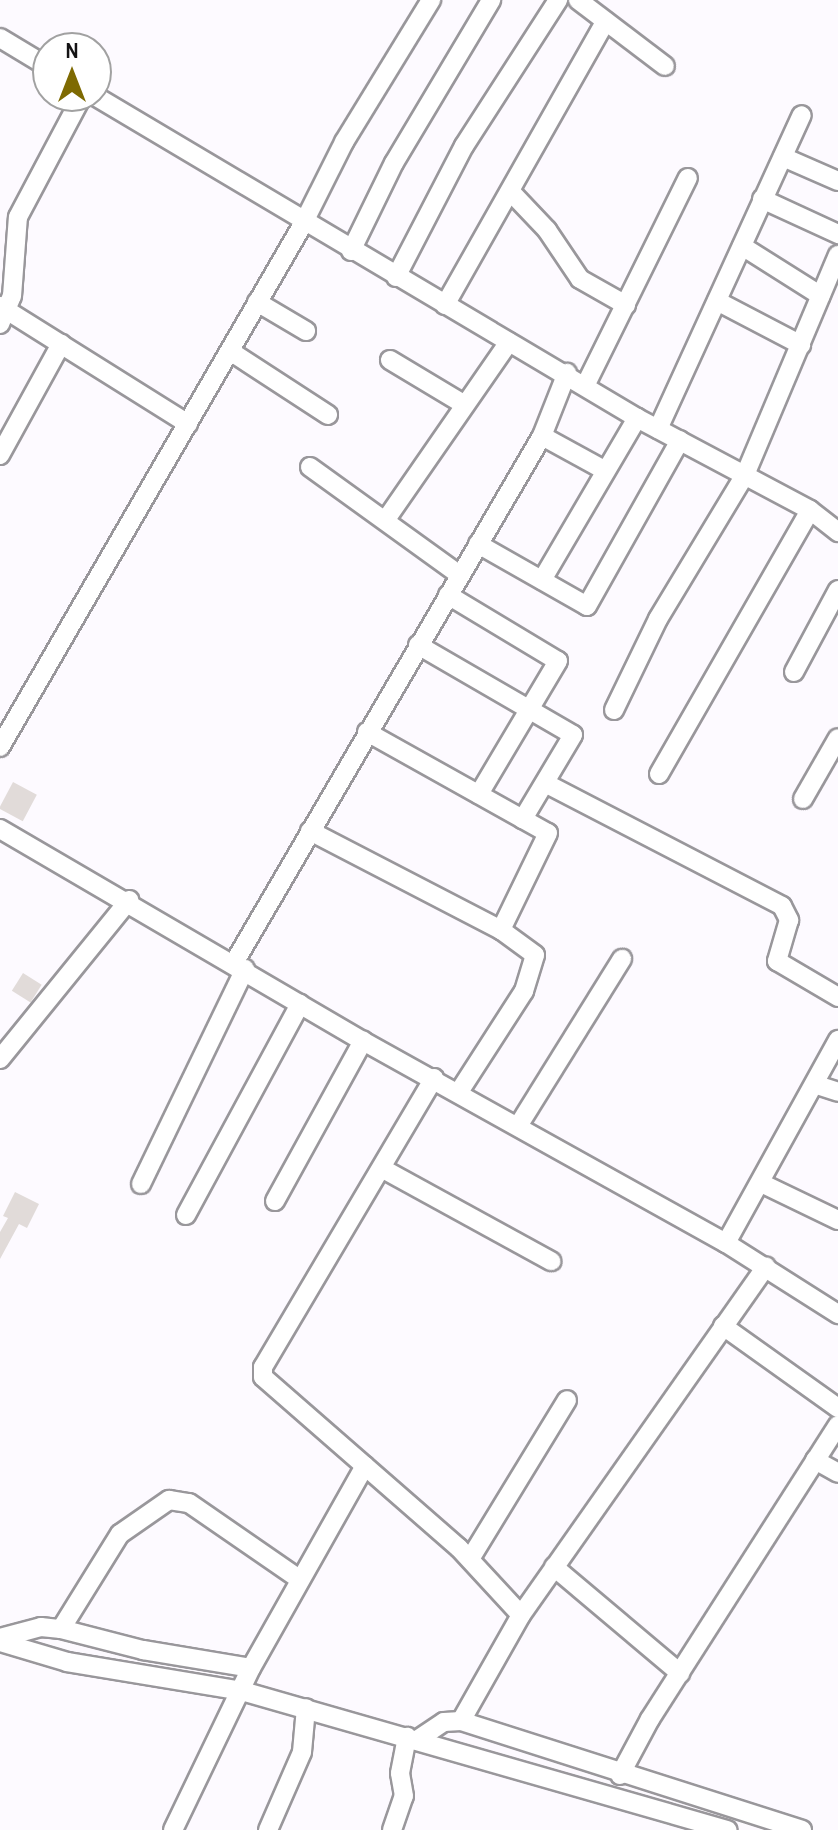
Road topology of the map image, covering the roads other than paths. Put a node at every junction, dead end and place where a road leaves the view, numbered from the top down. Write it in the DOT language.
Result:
graph roads {
  1 [pos="491,0"];
  2 [pos="558,0"];
  3 [pos="578,0"];
  4 [pos="423,3"];
  5 [pos="606,21"];
  6 [pos="0,38"];
  7 [pos="32,57"];
  8 [pos="665,66"];
  9 [pos="112,106"];
  10 [pos="74,112"];
  11 [pos="802,115"];
  12 [pos="783,157"];
  13 [pos="688,178"];
  14 [pos="838,181"];
  15 [pos="510,191"];
  16 [pos="762,199"];
  17 [pos="303,224"];
  18 [pos="838,234"];
  19 [pos="742,246"];
  20 [pos="351,251"];
  21 [pos="838,255"];
  22 [pos="396,277"];
  23 [pos="821,296"];
  24 [pos="717,301"];
  25 [pos="257,302"];
  26 [pos="445,305"];
  27 [pos="626,305"];
  28 [pos="2,314"];
  29 [pos="306,331"];
  30 [pos="509,342"];
  31 [pos="61,344"];
  32 [pos="801,345"];
  33 [pos="230,351"];
  34 [pos="390,360"];
  35 [pos="567,373"];
  36 [pos="585,386"];
  37 [pos="465,405"];
  38 [pos="328,415"];
  39 [pos="637,418"];
  40 [pos="188,424"];
  41 [pos="658,429"];
  42 [pos="542,436"];
  43 [pos="680,440"];
  44 [pos="0,455"];
  45 [pos="310,467"];
  46 [pos="604,470"];
  47 [pos="745,475"];
  48 [pos="810,510"];
  49 [pos="387,518"];
  50 [pos="838,532"];
  51 [pos="478,544"];
  52 [pos="460,575"];
  53 [pos="542,580"];
  54 [pos="838,590"];
  55 [pos="448,595"];
  56 [pos="418,645"];
  57 [pos="794,672"];
  58 [pos="528,708"];
  59 [pos="614,710"];
  60 [pos="367,732"];
  61 [pos="838,738"];
  62 [pos="0,747"];
  63 [pos="659,774"];
  64 [pos="545,783"];
  65 [pos="479,794"];
  66 [pos="803,799"];
  67 [pos="523,819"];
  68 [pos="0,829"];
  69 [pos="310,831"];
  70 [pos="129,900"];
  71 [pos="501,930"];
  72 [pos="622,959"];
  73 [pos="240,966"];
  74 [pos="838,997"];
  75 [pos="300,1004"];
  76 [pos="838,1040"];
  77 [pos="363,1041"];
  78 [pos="1,1057"];
  79 [pos="434,1078"];
  80 [pos="817,1085"];
  81 [pos="459,1092"];
  82 [pos="838,1092"];
  83 [pos="518,1126"];
  84 [pos="383,1169"];
  85 [pos="761,1183"];
  86 [pos="141,1184"];
  87 [pos="275,1201"];
  88 [pos="186,1215"];
  89 [pos="838,1220"];
  90 [pos="726,1243"];
  91 [pos="551,1261"];
  92 [pos="766,1267"];
  93 [pos="838,1314"];
  94 [pos="723,1326"];
  95 [pos="567,1400"];
  96 [pos="838,1408"];
  97 [pos="838,1425"];
  98 [pos="815,1460"];
  99 [pos="365,1466"];
  100 [pos="838,1473"];
  101 [pos="470,1559"];
  102 [pos="554,1567"];
  103 [pos="299,1579"];
  104 [pos="521,1615"];
  105 [pos="61,1629"];
  106 [pos="0,1640"];
  107 [pos="251,1668"];
  108 [pos="680,1673"];
  109 [pos="242,1691"];
  110 [pos="306,1708"];
  111 [pos="461,1721"];
  112 [pos="412,1738"];
  113 [pos="620,1775"];
  114 [pos="719,1829"];
  115 [pos="173,1830"];
  116 [pos="268,1830"];
  117 [pos="392,1830"];
  118 [pos="802,1830"];
  1 -- 20 [label="street"];
  2 -- 22 [label="street"];
  3 -- 5 [label="street"];
  4 -- 17 [label="street"];
  5 -- 8 [label="street"];
  5 -- 15 [label="street"];
  6 -- 7 [label="street"];
  9 -- 17 [label="street"];
  10 -- 28 [label="street"];
  11 -- 12 [label="street"];
  12 -- 14 [label="street"];
  12 -- 16 [label="street"];
  13 -- 27 [label="street"];
  15 -- 26 [label="street"];
  15 -- 27 [label="street"];
  16 -- 18 [label="street"];
  16 -- 19 [label="street"];
  17 -- 20 [label="street"];
  17 -- 25 [label="street"];
  19 -- 23 [label="street"];
  19 -- 24 [label="street"];
  20 -- 22 [label="street"];
  21 -- 23 [label="street"];
  22 -- 26 [label="street"];
  23 -- 32 [label="street"];
  24 -- 32 [label="street"];
  24 -- 41 [label="street"];
  25 -- 29 [label="street"];
  25 -- 33 [label="street"];
  26 -- 30 [label="street"];
  27 -- 36 [label="street"];
  28 -- 31 [label="street"];
  30 -- 35 [label="street"];
  30 -- 37 [label="street"];
  31 -- 40 [label="street"];
  31 -- 44 [label="street"];
  32 -- 47 [label="street"];
  33 -- 38 [label="street"];
  33 -- 40 [label="street"];
  34 -- 37 [label="street"];
  35 -- 36 [label="street"];
  35 -- 42 [label="street"];
  36 -- 39 [label="street"];
  37 -- 49 [label="street"];
  39 -- 41 [label="street"];
  39 -- 46 [label="street"];
  40 -- 62 [label="street"];
  41 -- 43 [label="street"];
  42 -- 46 [label="street"];
  42 -- 51 [label="street"];
  43 -- 47 [label="street"];
  43 -- 53 [label="street"];
  45 -- 49 [label="street"];
  46 -- 53 [label="street"];
  47 -- 48 [label="street"];
  47 -- 59 [label="street"];
  48 -- 50 [label="street"];
  48 -- 63 [label="street"];
  49 -- 52 [label="street"];
  51 -- 52 [label="street"];
  51 -- 53 [label="street"];
  52 -- 55 [label="street"];
  54 -- 57 [label="street"];
  55 -- 56 [label="street"];
  55 -- 58 [label="street"];
  56 -- 58 [label="street"];
  56 -- 60 [label="street"];
  58 -- 64 [label="street"];
  58 -- 65 [label="street"];
  60 -- 65 [label="street"];
  60 -- 69 [label="street"];
  61 -- 66 [label="street"];
  64 -- 67 [label="street"];
  64 -- 74 [label="street"];
  65 -- 67 [label="street"];
  67 -- 71 [label="street"];
  68 -- 70 [label="street"];
  69 -- 71 [label="street"];
  69 -- 73 [label="street"];
  70 -- 73 [label="street"];
  70 -- 78 [label="street"];
  71 -- 81 [label="street"];
  72 -- 83 [label="street"];
  73 -- 75 [label="street"];
  73 -- 86 [label="street"];
  75 -- 77 [label="street"];
  75 -- 88 [label="street"];
  76 -- 80 [label="street"];
  77 -- 79 [label="street"];
  77 -- 87 [label="street"];
  79 -- 81 [label="street"];
  79 -- 84 [label="street"];
  80 -- 82 [label="street"];
  80 -- 85 [label="street"];
  81 -- 83 [label="street"];
  83 -- 90 [label="street"];
  84 -- 91 [label="street"];
  84 -- 99 [label="street"];
  85 -- 89 [label="street"];
  85 -- 90 [label="street"];
  90 -- 92 [label="street"];
  92 -- 93 [label="street"];
  92 -- 94 [label="street"];
  94 -- 96 [label="street"];
  94 -- 102 [label="street"];
  95 -- 101 [label="street"];
  97 -- 98 [label="street"];
  98 -- 100 [label="street"];
  98 -- 108 [label="street"];
  99 -- 101 [label="street"];
  99 -- 103 [label="street"];
  101 -- 104 [label="street"];
  102 -- 104 [label="street"];
  102 -- 108 [label="street"];
  103 -- 105 [label="street"];
  103 -- 107 [label="street"];
  104 -- 111 [label="street"];
  105 -- 106 [label="street"];
  105 -- 107 [label="street"];
  106 -- 109 [label="street"];
  107 -- 109 [label="street"];
  108 -- 113 [label="street"];
  109 -- 110 [label="street"];
  109 -- 115 [label="street"];
  110 -- 112 [label="street"];
  110 -- 116 [label="street"];
  111 -- 112 [label="street"];
  111 -- 113 [label="street"];
  112 -- 114 [label="street"];
  112 -- 117 [label="street"];
  113 -- 118 [label="street"];
}
